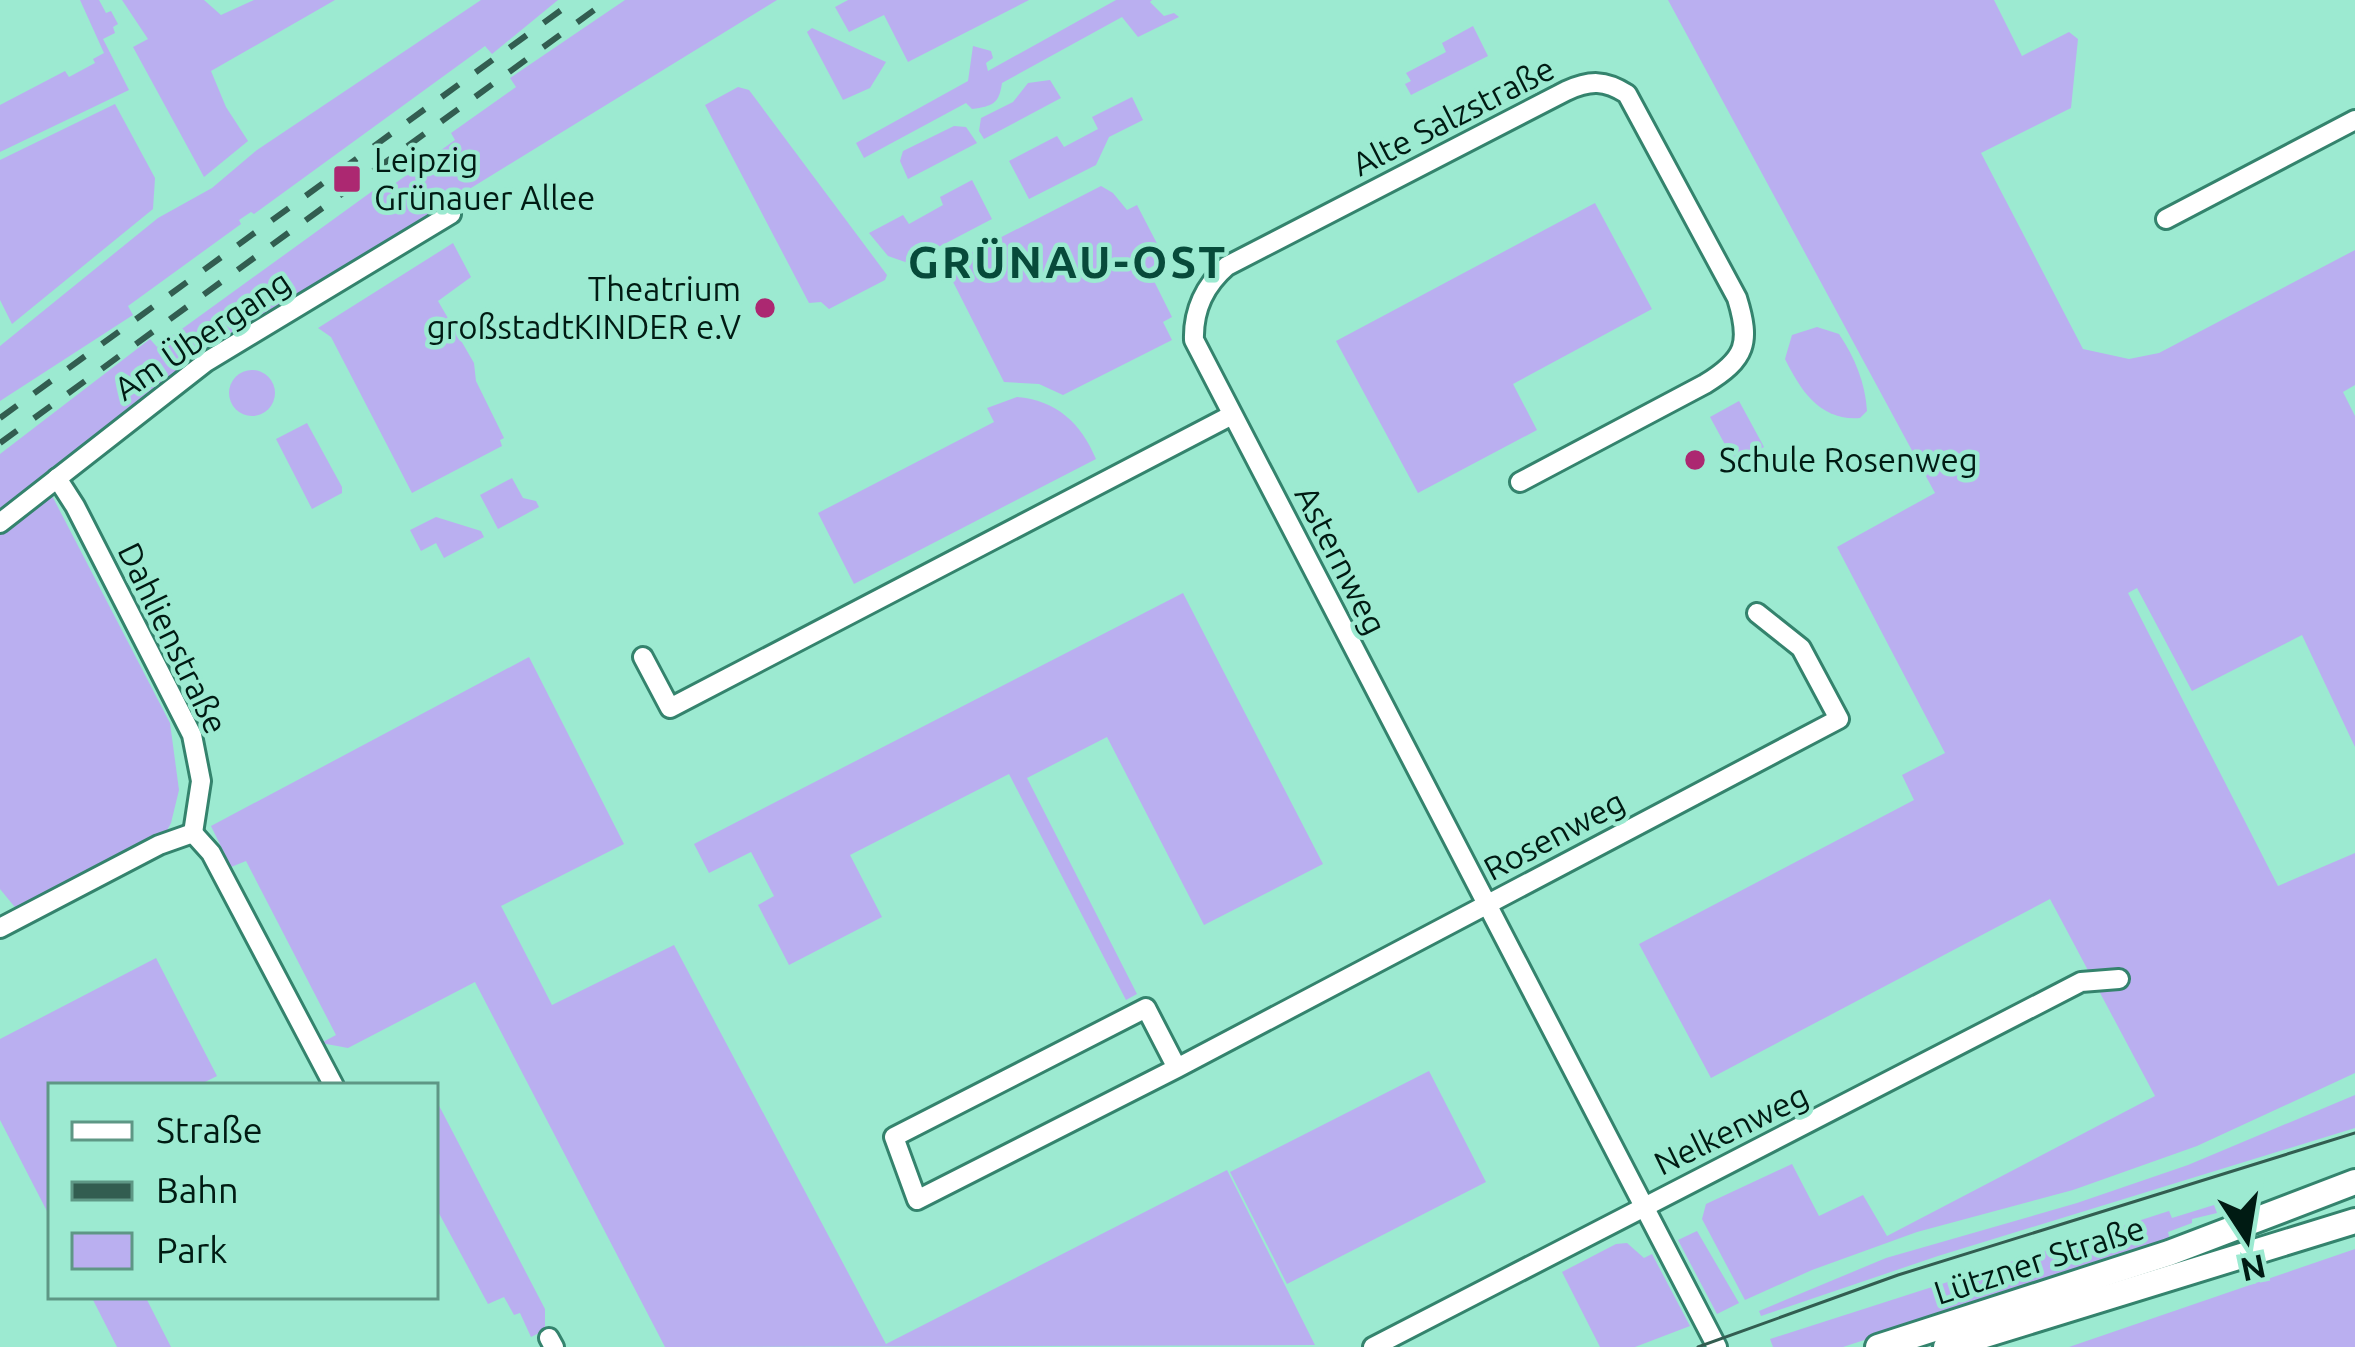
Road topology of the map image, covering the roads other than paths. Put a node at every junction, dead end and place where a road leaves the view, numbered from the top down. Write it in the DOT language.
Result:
graph roads {
  1 [pos="2355,120"];
  2 [pos="451,214"];
  3 [pos="2166,219"];
  4 [pos="1232,415"];
  5 [pos="57,478"];
  6 [pos="1520,482"];
  7 [pos="0,523"];
  8 [pos="1757,613"];
  9 [pos="643,657"];
  10 [pos="193,833"];
  11 [pos="1487,905"];
  12 [pos="0,928"];
  13 [pos="2119,979"];
  14 [pos="1177,1068"];
  15 [pos="332,1083"];
  16 [pos="2355,1183"];
  17 [pos="1643,1206"];
  18 [pos="2355,1220"];
  19 [pos="1373,1347"];
  20 [pos="1717,1347"];
  21 [pos="1878,1347"];
  22 [pos="1946,1347"];
  1 -- 3 [label="street"];
  2 -- 5 [label="street, Am Übergang"];
  4 -- 6 [label="street, Alte Salzstraße"];
  4 -- 9 [label="street"];
  4 -- 11 [label="street, Asternweg"];
  5 -- 7 [label="street, Am Übergang"];
  5 -- 10 [label="street, Dahlienstraße"];
  8 -- 11 [label="street, Rosenweg"];
  10 -- 12 [label="street"];
  10 -- 15 [label="street"];
  11 -- 14 [label="street, Rosenweg"];
  11 -- 17 [label="street, Asternweg"];
  13 -- 17 [label="street, Nelkenweg"];
  14 -- 14 [label="street, Rosenweg"];
  16 -- 21 [label="main road, Lützner Straße"];
  17 -- 19 [label="street, Nelkenweg"];
  17 -- 20 [label="street, Asternweg"];
  18 -- 22 [label="main road, Lützner Straße"];
}
